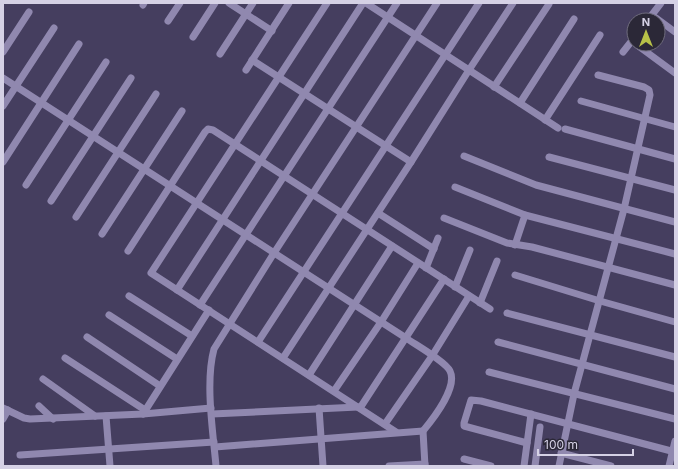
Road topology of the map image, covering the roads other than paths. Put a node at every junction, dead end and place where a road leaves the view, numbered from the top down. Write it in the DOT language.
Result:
graph roads {
  1 [pos="180,3"];
  2 [pos="216,3"];
  3 [pos="229,3"];
  4 [pos="253,3"];
  5 [pos="289,3"];
  6 [pos="327,3"];
  7 [pos="365,3"];
  8 [pos="397,3"];
  9 [pos="437,3"];
  10 [pos="479,3"];
  11 [pos="513,3"];
  12 [pos="660,3"];
  13 [pos="548,4"];
  14 [pos="29,12"];
  15 [pos="654,12"];
  16 [pos="246,14"];
  17 [pos="388,17"];
  18 [pos="574,19"];
  19 [pos="168,21"];
  20 [pos="666,25"];
  21 [pos="54,28"];
  22 [pos="272,30"];
  23 [pos="675,32"];
  24 [pos="415,35"];
  25 [pos="600,35"];
  26 [pos="193,37"];
  27 [pos="79,44"];
  28 [pos="626,48"];
  29 [pos="3,52"];
  30 [pos="623,52"];
  31 [pos="646,52"];
  32 [pos="220,54"];
  33 [pos="445,54"];
  34 [pos="252,60"];
  35 [pos="106,62"];
  36 [pos="246,70"];
  37 [pos="469,70"];
  38 [pos="675,73"];
  39 [pos="598,75"];
  40 [pos="279,77"];
  41 [pos="3,78"];
  42 [pos="131,78"];
  43 [pos="16,87"];
  44 [pos="494,87"];
  45 [pos="156,94"];
  46 [pos="305,94"];
  47 [pos="581,101"];
  48 [pos="41,103"];
  49 [pos="520,103"];
  50 [pos="3,106"];
  51 [pos="328,109"];
  52 [pos="182,111"];
  53 [pos="68,120"];
  54 [pos="546,120"];
  55 [pos="645,120"];
  56 [pos="356,127"];
  57 [pos="675,127"];
  58 [pos="93,136"];
  59 [pos="235,145"];
  60 [pos="386,146"];
  61 [pos="638,149"];
  62 [pos="118,152"];
  63 [pos="464,156"];
  64 [pos="549,157"];
  65 [pos="675,159"];
  66 [pos="261,161"];
  67 [pos="3,162"];
  68 [pos="411,162"];
  69 [pos="144,170"];
  70 [pos="284,176"];
  71 [pos="630,178"];
  72 [pos="26,185"];
  73 [pos="170,186"];
  74 [pos="455,187"];
  75 [pos="675,190"];
  76 [pos="312,194"];
  77 [pos="51,201"];
  78 [pos="197,203"];
  79 [pos="624,208"];
  80 [pos="378,213"];
  81 [pos="342,214"];
  82 [pos="525,215"];
  83 [pos="76,217"];
  84 [pos="444,218"];
  85 [pos="223,220"];
  86 [pos="675,222"];
  87 [pos="367,230"];
  88 [pos="102,234"];
  89 [pos="246,235"];
  90 [pos="438,238"];
  91 [pos="616,238"];
  92 [pos="515,245"];
  93 [pos="392,246"];
  94 [pos="434,249"];
  95 [pos="470,250"];
  96 [pos="128,251"];
  97 [pos="274,253"];
  98 [pos="675,254"];
  99 [pos="497,260"];
  100 [pos="418,263"];
  101 [pos="608,267"];
  102 [pos="426,268"];
  103 [pos="304,272"];
  104 [pos="515,275"];
  105 [pos="444,279"];
  106 [pos="675,285"];
  107 [pos="455,286"];
  108 [pos="329,288"];
  109 [pos="177,290"];
  110 [pos="129,296"];
  111 [pos="469,296"];
  112 [pos="600,301"];
  113 [pos="480,303"];
  114 [pos="200,305"];
  115 [pos="354,305"];
  116 [pos="490,309"];
  117 [pos="209,310"];
  118 [pos="507,313"];
  119 [pos="109,315"];
  120 [pos="381,322"];
  121 [pos="675,322"];
  122 [pos="230,325"];
  123 [pos="591,334"];
  124 [pos="192,336"];
  125 [pos="87,337"];
  126 [pos="406,338"];
  127 [pos="258,342"];
  128 [pos="498,342"];
  129 [pos="432,356"];
  130 [pos="675,357"];
  131 [pos="65,358"];
  132 [pos="283,358"];
  133 [pos="177,359"];
  134 [pos="582,364"];
  135 [pos="489,372"];
  136 [pos="309,375"];
  137 [pos="43,379"];
  138 [pos="160,386"];
  139 [pos="675,389"];
  140 [pos="334,391"];
  141 [pos="574,394"];
  142 [pos="39,406"];
  143 [pos="359,407"];
  144 [pos="319,408"];
  145 [pos="6,409"];
  146 [pos="211,411"];
  147 [pos="144,412"];
  148 [pos="531,414"];
  149 [pos="95,416"];
  150 [pos="106,416"];
  151 [pos="53,419"];
  152 [pos="675,419"];
  153 [pos="3,420"];
  154 [pos="567,423"];
  155 [pos="385,424"];
  156 [pos="540,426"];
  157 [pos="423,431"];
  158 [pos="396,432"];
  159 [pos="321,438"];
  160 [pos="675,441"];
  161 [pos="527,443"];
  162 [pos="214,445"];
  163 [pos="109,450"];
  164 [pos="674,451"];
  165 [pos="561,453"];
  166 [pos="20,455"];
  167 [pos="464,459"];
  168 [pos="425,465"];
  169 [pos="110,466"];
  170 [pos="216,466"];
  171 [pos="323,466"];
  172 [pos="389,466"];
  173 [pos="491,466"];
  174 [pos="524,466"];
  175 [pos="535,466"];
  176 [pos="558,466"];
  177 [pos="611,466"];
  178 [pos="669,466"];
  1 -- 19 [label="street"];
  2 -- 26 [label="street"];
  3 -- 16 [label="street"];
  4 -- 16 [label="street"];
  5 -- 22 [label="street"];
  6 -- 40 [label="street"];
  7 -- 17 [label="street"];
  7 -- 46 [label="street"];
  8 -- 17 [label="street"];
  9 -- 24 [label="street"];
  10 -- 33 [label="street"];
  11 -- 37 [label="street"];
  12 -- 15 [label="street"];
  13 -- 44 [label="street"];
  14 -- 29 [label="street"];
  16 -- 22 [label="street"];
  16 -- 32 [label="street"];
  17 -- 24 [label="street"];
  17 -- 51 [label="street"];
  18 -- 49 [label="street"];
  20 -- 23 [label="street"];
  21 -- 43 [label="street"];
  22 -- 34 [label="street"];
  24 -- 33 [label="street"];
  24 -- 56 [label="street"];
  25 -- 54 [label="street"];
  27 -- 48 [label="street"];
  28 -- 30 [label="street"];
  31 -- 38 [label="street"];
  33 -- 37 [label="street"];
  33 -- 60 [label="street"];
  34 -- 36 [label="street"];
  34 -- 40 [label="street"];
  35 -- 53 [label="street"];
  37 -- 44 [label="street"];
  37 -- 68 [label="street"];
  39 -- 55 [label="street"];
  40 -- 46 [label="street"];
  40 -- 59 [label="street"];
  41 -- 43 [label="street"];
  42 -- 58 [label="street"];
  43 -- 48 [label="street"];
  43 -- 50 [label="street"];
  44 -- 49 [label="street"];
  45 -- 62 [label="street"];
  46 -- 51 [label="street"];
  46 -- 66 [label="street"];
  47 -- 55 [label="street"];
  48 -- 53 [label="street"];
  48 -- 67 [label="street"];
  49 -- 54 [label="street"];
  51 -- 56 [label="street"];
  51 -- 70 [label="street"];
  52 -- 69 [label="street"];
  53 -- 58 [label="street"];
  53 -- 72 [label="street"];
  54 -- 61 [label="street"];
  55 -- 57 [label="street"];
  55 -- 61 [label="street"];
  56 -- 60 [label="street"];
  56 -- 76 [label="street"];
  58 -- 62 [label="street"];
  58 -- 77 [label="street"];
  59 -- 66 [label="street"];
  59 -- 73 [label="street"];
  59 -- 78 [label="street"];
  60 -- 68 [label="street"];
  60 -- 81 [label="street"];
  61 -- 65 [label="street"];
  61 -- 71 [label="street"];
  62 -- 69 [label="street"];
  62 -- 83 [label="street"];
  63 -- 79 [label="street"];
  64 -- 71 [label="street"];
  66 -- 70 [label="street"];
  66 -- 85 [label="street"];
  68 -- 80 [label="street"];
  69 -- 73 [label="street"];
  69 -- 88 [label="street"];
  70 -- 76 [label="street"];
  70 -- 89 [label="street"];
  71 -- 75 [label="street"];
  71 -- 79 [label="street"];
  73 -- 78 [label="street"];
  73 -- 96 [label="street"];
  74 -- 82 [label="street"];
  76 -- 81 [label="street"];
  76 -- 97 [label="street"];
  78 -- 85 [label="street"];
  78 -- 109 [label="street"];
  79 -- 86 [label="street"];
  79 -- 91 [label="street"];
  80 -- 87 [label="street"];
  80 -- 94 [label="street"];
  81 -- 87 [label="street"];
  81 -- 103 [label="street"];
  82 -- 91 [label="street"];
  82 -- 92 [label="street"];
  84 -- 92 [label="street"];
  85 -- 89 [label="street"];
  85 -- 109 [label="street"];
  87 -- 93 [label="street"];
  87 -- 108 [label="street"];
  89 -- 97 [label="street"];
  89 -- 114 [label="street"];
  90 -- 94 [label="street"];
  91 -- 98 [label="street"];
  91 -- 101 [label="street"];
  92 -- 101 [label="street"];
  93 -- 100 [label="street"];
  93 -- 115 [label="street"];
  94 -- 102 [label="street"];
  95 -- 107 [label="street"];
  97 -- 103 [label="street"];
  97 -- 122 [label="street"];
  99 -- 113 [label="street"];
  100 -- 102 [label="street"];
  100 -- 120 [label="street"];
  101 -- 106 [label="street"];
  101 -- 112 [label="street"];
  102 -- 105 [label="street"];
  103 -- 108 [label="street"];
  103 -- 127 [label="street"];
  104 -- 112 [label="street"];
  105 -- 107 [label="street"];
  105 -- 126 [label="street"];
  107 -- 111 [label="street"];
  108 -- 115 [label="street"];
  108 -- 132 [label="street"];
  109 -- 114 [label="street"];
  110 -- 124 [label="street"];
  111 -- 113 [label="street"];
  111 -- 129 [label="street"];
  112 -- 121 [label="street"];
  112 -- 123 [label="street"];
  113 -- 116 [label="street"];
  114 -- 117 [label="street"];
  115 -- 120 [label="street"];
  115 -- 136 [label="street"];
  117 -- 122 [label="street"];
  117 -- 124 [label="street"];
  118 -- 123 [label="street"];
  119 -- 133 [label="street"];
  120 -- 126 [label="street"];
  120 -- 140 [label="street"];
  122 -- 127 [label="street"];
  122 -- 146 [label="street"];
  123 -- 130 [label="street"];
  123 -- 134 [label="street"];
  124 -- 133 [label="street"];
  125 -- 138 [label="street"];
  126 -- 129 [label="street"];
  126 -- 143 [label="street"];
  127 -- 132 [label="street"];
  128 -- 134 [label="street"];
  129 -- 155 [label="street"];
  129 -- 157 [label="street"];
  131 -- 147 [label="street"];
  132 -- 136 [label="street"];
  133 -- 138 [label="street"];
  134 -- 139 [label="street"];
  134 -- 141 [label="street"];
  135 -- 141 [label="street"];
  136 -- 140 [label="street"];
  137 -- 149 [label="street"];
  138 -- 147 [label="street"];
  140 -- 143 [label="street"];
  141 -- 152 [label="street"];
  141 -- 154 [label="street"];
  142 -- 151 [label="street"];
  143 -- 144 [label="street"];
  143 -- 155 [label="street"];
  144 -- 146 [label="street"];
  144 -- 159 [label="street"];
  145 -- 151 [label="street"];
  145 -- 153 [label="street"];
  146 -- 147 [label="street"];
  146 -- 162 [label="street"];
  147 -- 150 [label="street"];
  148 -- 154 [label="street"];
  148 -- 161 [label="street"];
  148 -- 161 [label="street"];
  149 -- 150 [label="street"];
  149 -- 151 [label="street"];
  150 -- 163 [label="street"];
  154 -- 164 [label="street"];
  154 -- 165 [label="street"];
  155 -- 158 [label="street"];
  156 -- 175 [label="street"];
  157 -- 158 [label="street"];
  157 -- 168 [label="street"];
  158 -- 159 [label="street"];
  159 -- 162 [label="street"];
  159 -- 171 [label="street"];
  160 -- 164 [label="street"];
  161 -- 174 [label="street"];
  162 -- 163 [label="street"];
  162 -- 170 [label="street"];
  163 -- 166 [label="street"];
  163 -- 169 [label="street"];
  164 -- 178 [label="street"];
  165 -- 176 [label="street"];
  165 -- 177 [label="street"];
  167 -- 173 [label="street"];
  168 -- 172 [label="street"];
}
